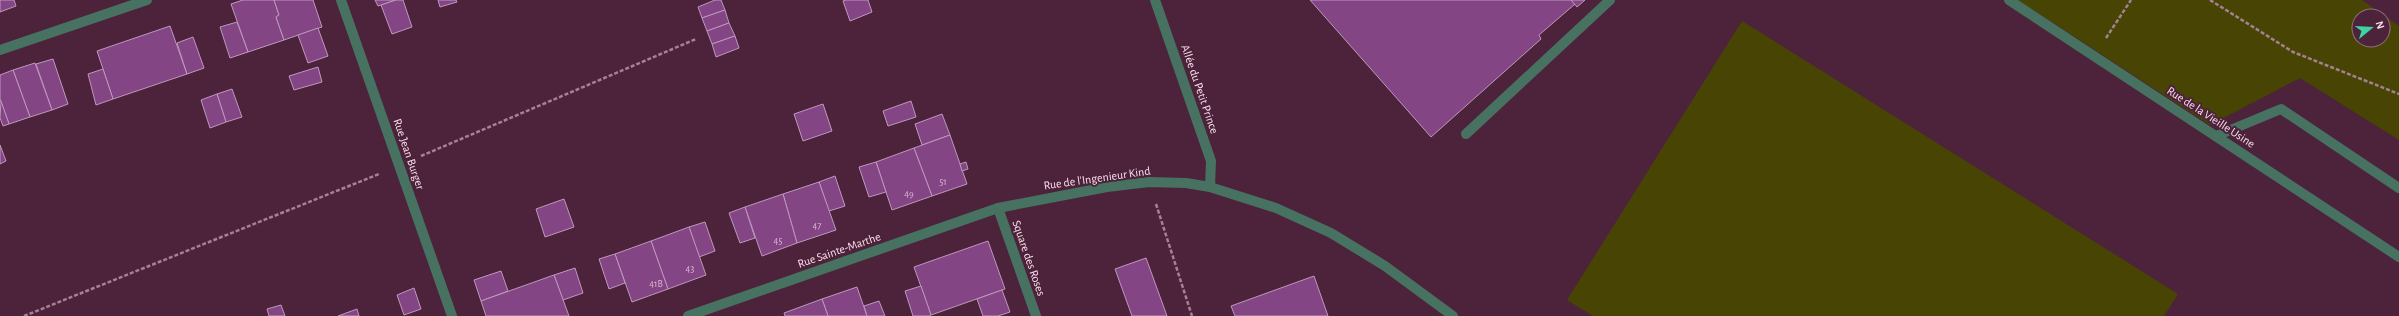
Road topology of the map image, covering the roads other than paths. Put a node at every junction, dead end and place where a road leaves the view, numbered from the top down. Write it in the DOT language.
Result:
graph roads {
  1 [pos="147,0"];
  2 [pos="341,0"];
  3 [pos="1155,0"];
  4 [pos="1610,0"];
  5 [pos="2009,0"];
  6 [pos="0,50"];
  7 [pos="1466,134"];
  8 [pos="2216,136"];
  9 [pos="1210,187"];
  10 [pos="2399,188"];
  11 [pos="998,208"];
  12 [pos="2399,257"];
  13 [pos="452,316"];
  14 [pos="688,316"];
  15 [pos="1036,316"];
  16 [pos="1453,316"];
  1 -- 6 [label="street"];
  2 -- 13 [label="street, Rue Jean Burger"];
  3 -- 9 [label="street, Allée du Petit Prince"];
  4 -- 7 [label="street"];
  5 -- 8 [label="street, Rue de la Vieille Usine"];
  8 -- 10 [label="street"];
  8 -- 12 [label="street, Rue de la Vieille Usine"];
  9 -- 11 [label="street, Rue de l'Ingenieur Kind"];
  9 -- 16 [label="street, Rue de l'Ingenieur Kind"];
  11 -- 14 [label="street, Rue Sainte-Marthe"];
  11 -- 15 [label="street, Square des Roses"];
}
